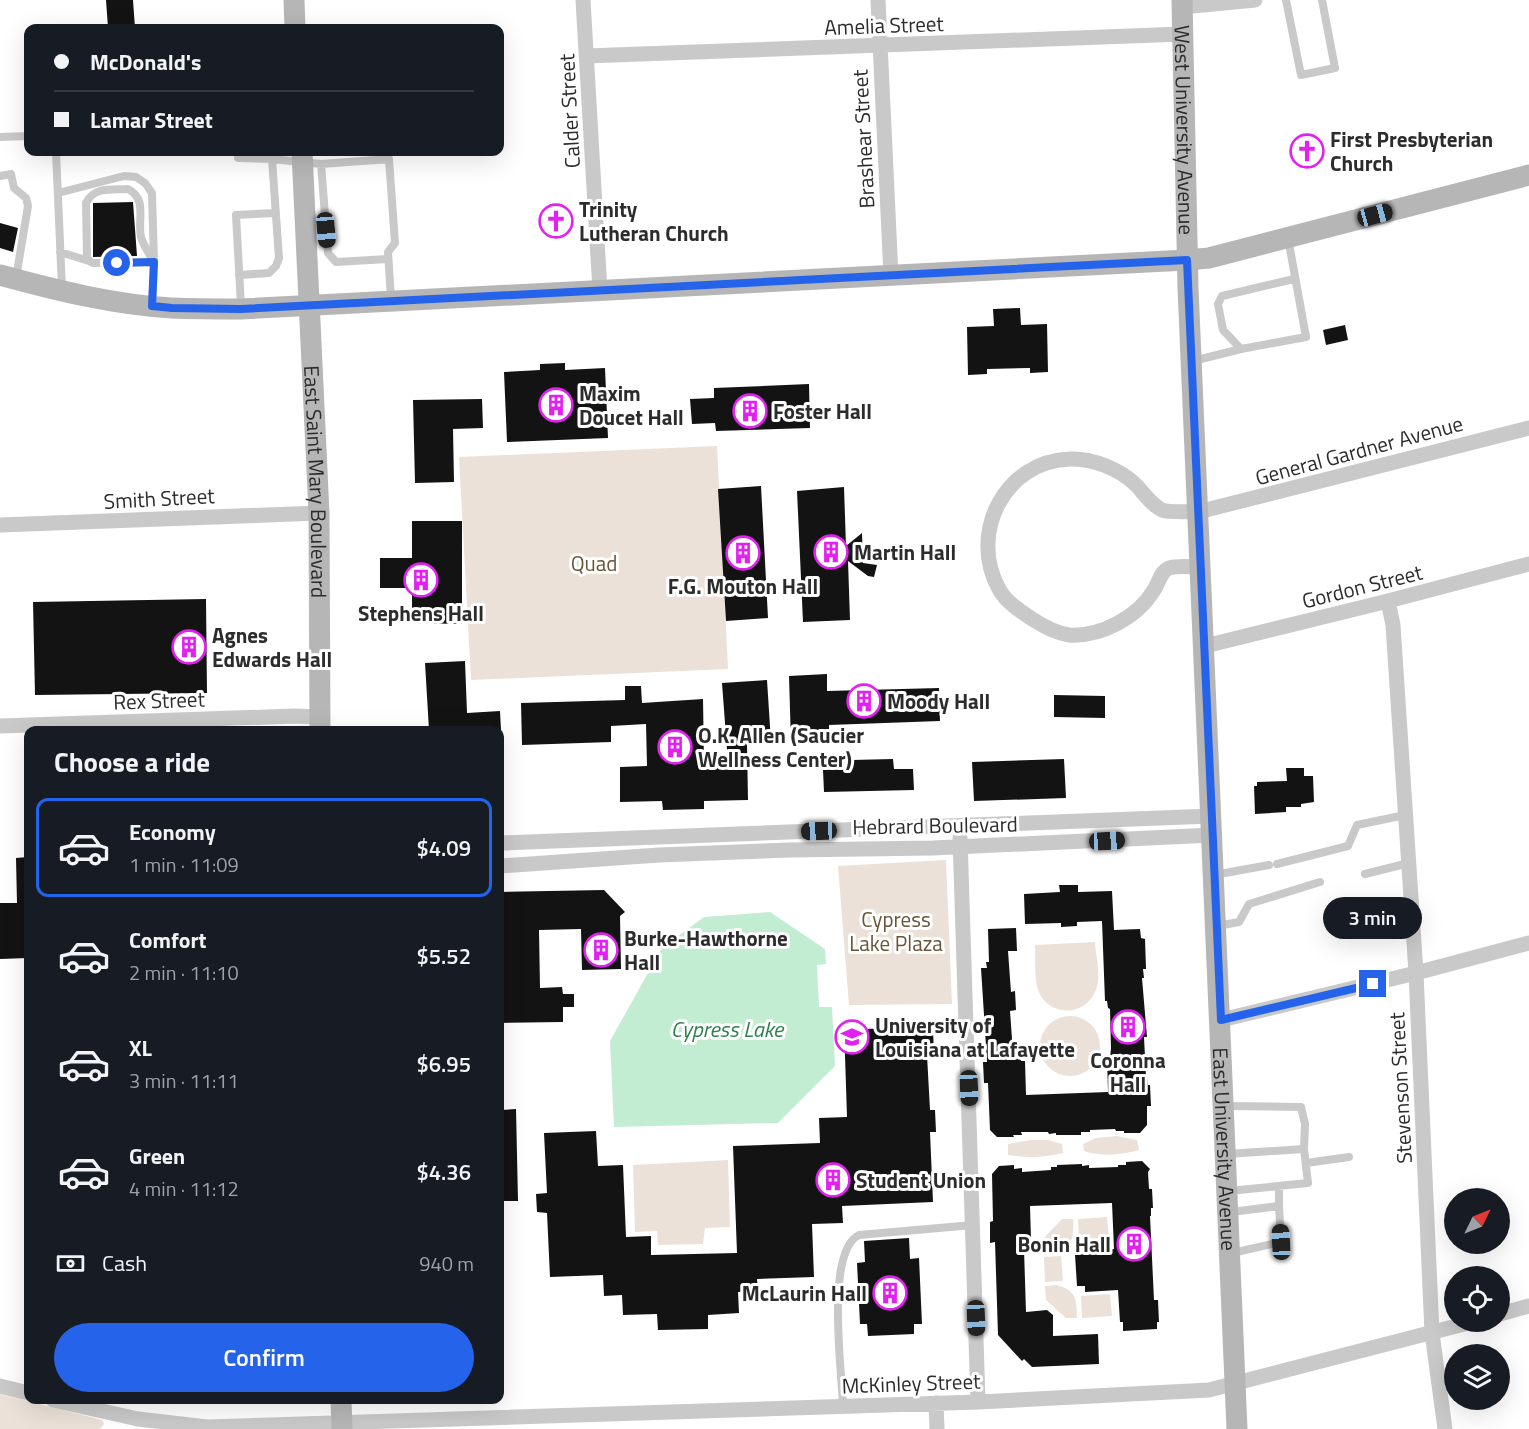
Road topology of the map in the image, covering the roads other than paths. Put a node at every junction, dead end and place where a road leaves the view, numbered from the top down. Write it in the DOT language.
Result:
graph roads {
  1 [pos="294,0"];
  2 [pos="583,0"];
  3 [pos="878,0"];
  4 [pos="1255,0"];
  5 [pos="1286,0"];
  6 [pos="1322,0"];
  7 [pos="1182,3"];
  8 [pos="295,24"];
  9 [pos="1183,34"];
  10 [pos="880,46"];
  11 [pos="586,57"];
  12 [pos="24,136"];
  13 [pos="0,137"];
  14 [pos="56,156"];
  15 [pos="238,158"];
  16 [pos="272,159"];
  17 [pos="308,159"];
  18 [pos="1529,175"];
  19 [pos="0,176"];
  20 [pos="58,194"];
  21 [pos="276,213"];
  22 [pos="1288,238"];
  23 [pos="60,252"];
  24 [pos="388,259"];
  25 [pos="1187,260"];
  26 [pos="89,261"];
  27 [pos="154,262"];
  28 [pos="239,275"];
  29 [pos="891,276"];
  30 [pos="8,277"];
  31 [pos="1294,279"];
  32 [pos="62,290"];
  33 [pos="600,291"];
  34 [pos="391,301"];
  35 [pos="310,305"];
  36 [pos="152,306"];
  37 [pos="241,309"];
  38 [pos="1241,349"];
  39 [pos="1192,362"];
  40 [pos="1529,428"];
  41 [pos="1198,512"];
  42 [pos="319,513"];
  43 [pos="0,525"];
  44 [pos="1529,564"];
  45 [pos="1201,567"];
  46 [pos="1388,601"];
  47 [pos="1204,646"];
  48 [pos="320,724"];
  49 [pos="0,726"];
  50 [pos="1405,815"];
  51 [pos="1106,820"];
  52 [pos="1212,825"];
  53 [pos="960,826"];
  54 [pos="659,837"];
  55 [pos="1107,841"];
  56 [pos="504,843"];
  57 [pos="961,846"];
  58 [pos="659,855"];
  59 [pos="1408,862"];
  60 [pos="504,866"];
  61 [pos="1365,874"];
  62 [pos="1214,875"];
  63 [pos="1320,882"];
  64 [pos="1217,926"];
  65 [pos="1529,943"];
  66 [pos="1416,973"];
  67 [pos="1221,1020"];
  68 [pos="1224,1106"];
  69 [pos="1304,1149"];
  70 [pos="1226,1154"];
  71 [pos="1349,1157"];
  72 [pos="1306,1163"];
  73 [pos="1279,1186"];
  74 [pos="1228,1202"];
  75 [pos="1279,1206"];
  76 [pos="973,1225"];
  77 [pos="1230,1253"];
  78 [pos="1529,1306"];
  79 [pos="1510,1311"];
  80 [pos="1444,1330"];
  81 [pos="1432,1333"];
  82 [pos="1235,1383"];
  83 [pos="0,1386"];
  84 [pos="24,1392"];
  85 [pos="978,1402"];
  86 [pos="936,1403"];
  87 [pos="71,1404"];
  88 [pos="341,1404"];
  89 [pos="843,1406"];
  90 [pos="138,1419"];
  91 [pos="341,1426"];
  92 [pos="124,1429"];
  93 [pos="936,1429"];
  94 [pos="1237,1429"];
  95 [pos="1445,1429"];
  1 -- 8 [label="main road"];
  2 -- 11 [label="street, Calder Street"];
  3 -- 10 [label="street, Brashear Street"];
  4 -- 7 [label="street"];
  5 -- 6 [label="lane"];
  7 -- 9 [label="main road, West University Avenue"];
  9 -- 10 [label="street, Amelia Street"];
  9 -- 25 [label="main road, West University Avenue"];
  10 -- 11 [label="street, Amelia Street"];
  10 -- 29 [label="street, Brashear Street"];
  11 -- 33 [label="street, Calder Street"];
  12 -- 13 [label="lane"];
  14 -- 20 [label="lane"];
  15 -- 16 [label="lane"];
  16 -- 17 [label="lane"];
  16 -- 21 [label="lane"];
  17 -- 24 [label="lane"];
  17 -- 24 [label="lane"];
  17 -- 35 [label="main road, East Saint Mary Boulevard"];
  18 -- 22 [label="main road"];
  19 -- 30 [label="lane"];
  20 -- 23 [label="lane"];
  20 -- 27 [label="lane"];
  21 -- 28 [label="lane"];
  21 -- 28 [label="lane"];
  22 -- 25 [label="main road"];
  22 -- 31 [label="lane"];
  23 -- 26 [label="lane"];
  23 -- 32 [label="lane"];
  24 -- 34 [label="lane"];
  25 -- 29 [label="main road"];
  25 -- 39 [label="main road, East University Avenue"];
  26 -- 27 [label="lane"];
  26 -- 27 [label="lane"];
  27 -- 36 [label="lane"];
  28 -- 37 [label="lane"];
  29 -- 33 [label="main road"];
  30 -- 32 [label="main road"];
  31 -- 38 [label="lane"];
  31 -- 38 [label="lane"];
  32 -- 36 [label="main road"];
  33 -- 34 [label="main road"];
  34 -- 35 [label="main road"];
  35 -- 37 [label="main road"];
  35 -- 42 [label="main road, East Saint Mary Boulevard"];
  36 -- 37 [label="main road"];
  38 -- 39 [label="lane"];
  39 -- 41 [label="main road, East University Avenue"];
  40 -- 41 [label="street, General Gardner Avenue"];
  41 -- 45 [label="main road, East University Avenue"];
  41 -- 45 [label="street, General Gardner Avenue"];
  42 -- 43 [label="street, Smith Street"];
  42 -- 48 [label="main road, East Saint Mary Boulevard"];
  44 -- 46 [label="street, Gordon Street"];
  45 -- 47 [label="main road, East University Avenue"];
  46 -- 47 [label="street, Gordon Street"];
  46 -- 50 [label="street, Stevenson Street"];
  47 -- 52 [label="main road, East University Avenue"];
  48 -- 49 [label="street, Rex Street"];
  50 -- 59 [label="street, Stevenson Street"];
  50 -- 62 [label="lane"];
  51 -- 52 [label="street, Hebrard Boulevard"];
  51 -- 53 [label="street, Hebrard Boulevard"];
  51 -- 55 [label="street"];
  52 -- 55 [label="street, Hebrard Boulevard"];
  52 -- 62 [label="main road, East University Avenue"];
  53 -- 54 [label="street, Hebrard Boulevard"];
  53 -- 57 [label="street"];
  54 -- 56 [label="street, Hebrard Boulevard"];
  54 -- 58 [label="street"];
  55 -- 57 [label="street, Hebrard Boulevard"];
  57 -- 58 [label="street, Hebrard Boulevard"];
  57 -- 76 [label="street"];
  58 -- 60 [label="street, Hebrard Boulevard"];
  59 -- 61 [label="lane"];
  59 -- 66 [label="street, Stevenson Street"];
  62 -- 64 [label="main road, East University Avenue"];
  63 -- 64 [label="lane"];
  64 -- 67 [label="main road, East University Avenue"];
  65 -- 66 [label="street"];
  66 -- 67 [label="street"];
  66 -- 81 [label="street, Stevenson Street"];
  67 -- 68 [label="main road, East University Avenue"];
  68 -- 69 [label="lane"];
  68 -- 70 [label="main road, East University Avenue"];
  69 -- 70 [label="lane"];
  69 -- 72 [label="lane"];
  70 -- 74 [label="main road, East University Avenue"];
  71 -- 72 [label="lane"];
  72 -- 73 [label="lane"];
  73 -- 74 [label="lane"];
  73 -- 75 [label="lane"];
  74 -- 75 [label="lane"];
  74 -- 77 [label="main road, East University Avenue"];
  75 -- 77 [label="lane"];
  76 -- 85 [label="street"];
  76 -- 89 [label="lane"];
  77 -- 82 [label="main road, East University Avenue"];
  78 -- 79 [label="street"];
  80 -- 81 [label="street, McKinley Street"];
  81 -- 82 [label="street, McKinley Street"];
  81 -- 95 [label="street, Stevenson Street"];
  82 -- 85 [label="street, McKinley Street"];
  82 -- 94 [label="main road, East University Avenue"];
  83 -- 84 [label="street"];
  85 -- 86 [label="street, McKinley Street"];
  86 -- 89 [label="street, McKinley Street"];
  86 -- 93 [label="street"];
  87 -- 90 [label="street, McKinley Street"];
  88 -- 91 [label="main road"];
  89 -- 91 [label="street, McKinley Street"];
  90 -- 91 [label="street, McKinley Street"];
  90 -- 92 [label="street"];
}
